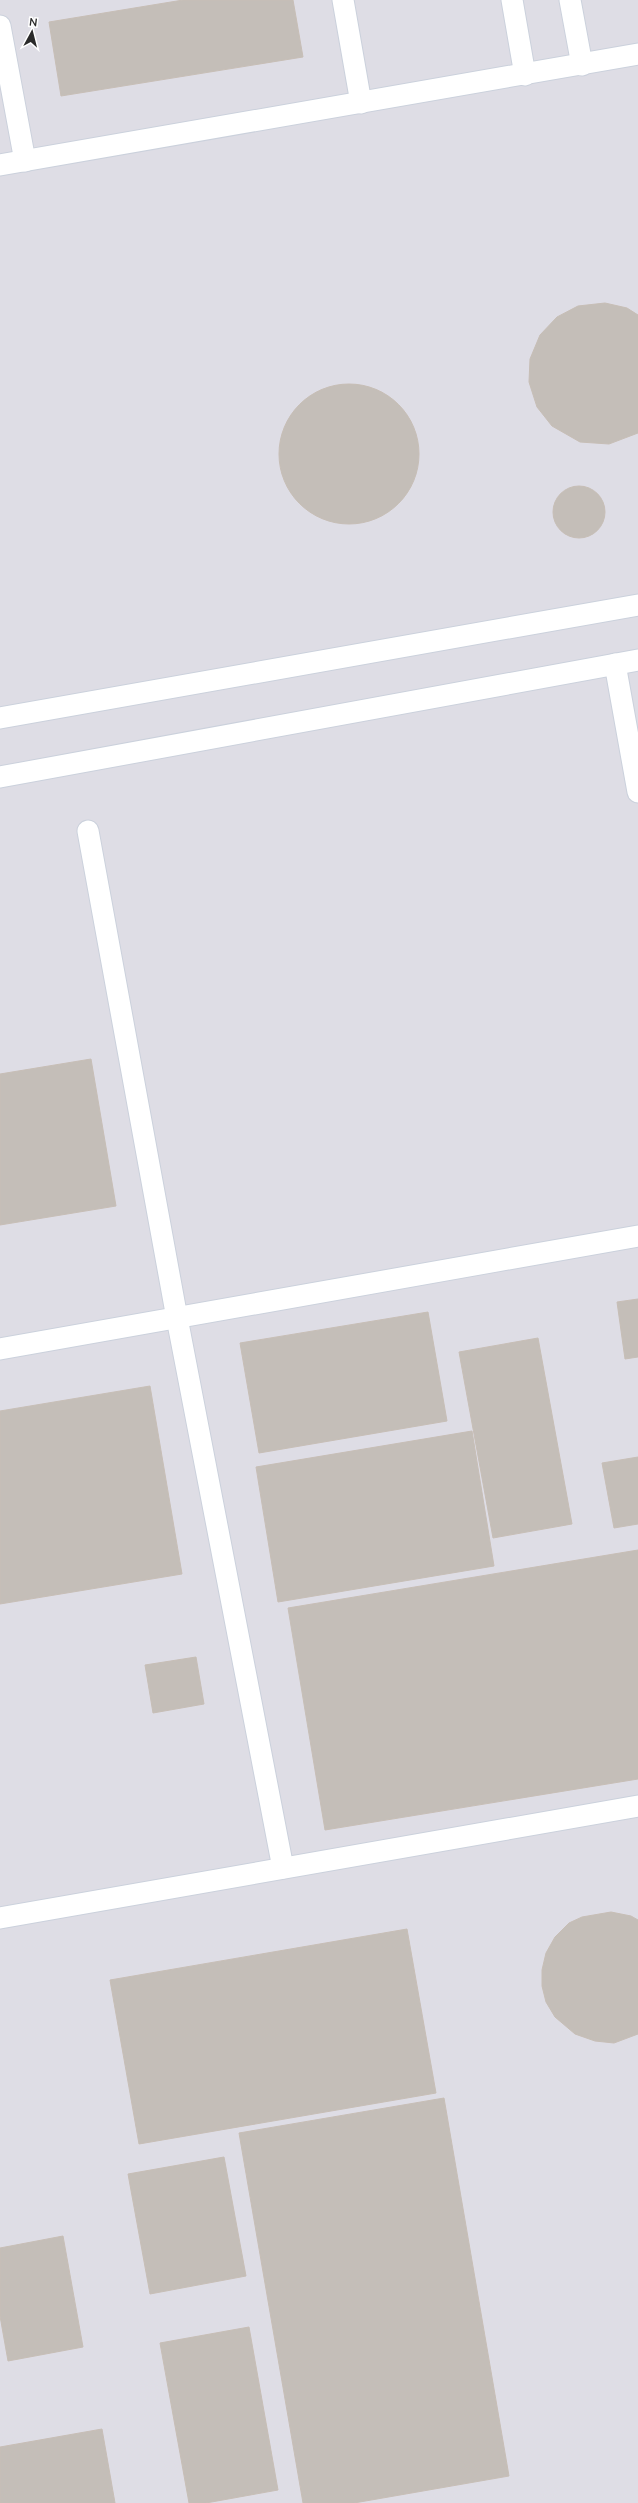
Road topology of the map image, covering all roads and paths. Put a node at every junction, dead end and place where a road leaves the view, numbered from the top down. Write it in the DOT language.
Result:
graph roads {
  1 [pos="343,0"];
  2 [pos="512,0"];
  3 [pos="570,0"];
  4 [pos="0,26"];
  5 [pos="638,54"];
  6 [pos="582,65"];
  7 [pos="525,75"];
  8 [pos="361,104"];
  9 [pos="25,161"];
  10 [pos="0,165"];
  11 [pos="638,605"];
  12 [pos="638,660"];
  13 [pos="615,664"];
  14 [pos="0,718"];
  15 [pos="0,777"];
  16 [pos="638,792"];
  17 [pos="88,831"];
  18 [pos="638,1236"];
  19 [pos="177,1318"];
  20 [pos="0,1349"];
  21 [pos="638,1806"];
  22 [pos="282,1868"];
  23 [pos="0,1918"];
  1 -- 8 [label="lane"];
  2 -- 7 [label="lane"];
  3 -- 6 [label="lane"];
  4 -- 9 [label="lane"];
  5 -- 6 [label="lane"];
  6 -- 7 [label="lane"];
  7 -- 8 [label="lane"];
  8 -- 9 [label="lane"];
  9 -- 10 [label="lane"];
  11 -- 14 [label="lane"];
  12 -- 13 [label="lane"];
  13 -- 15 [label="lane"];
  13 -- 16 [label="lane"];
  17 -- 19 [label="lane"];
  18 -- 19 [label="lane"];
  19 -- 20 [label="lane"];
  19 -- 22 [label="lane"];
  21 -- 22 [label="lane"];
  22 -- 23 [label="lane"];
}
